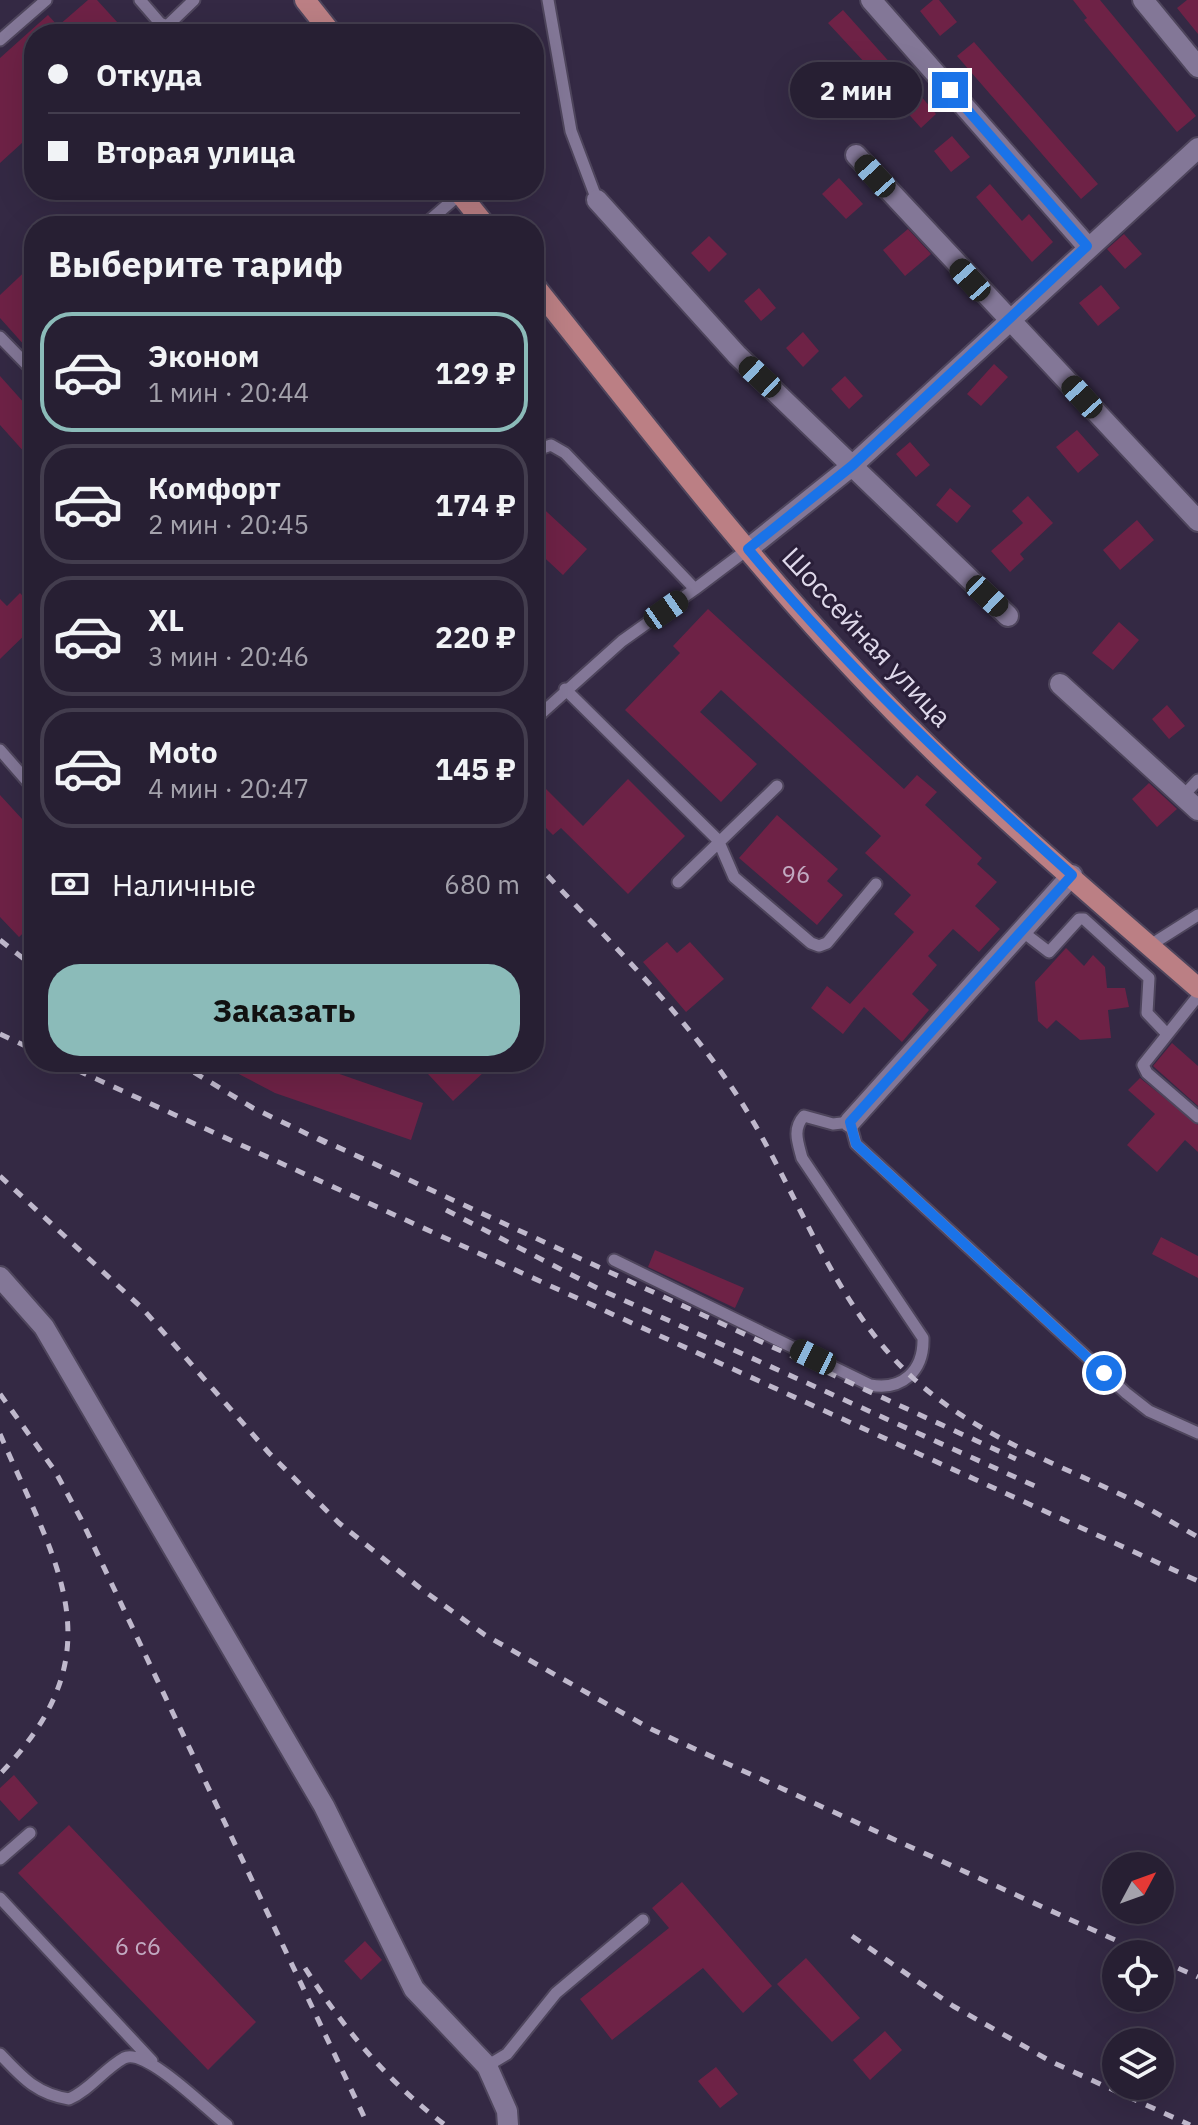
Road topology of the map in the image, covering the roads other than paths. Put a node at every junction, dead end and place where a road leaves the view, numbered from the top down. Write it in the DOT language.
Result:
graph roads {
  1 [pos="46,0"];
  2 [pos="140,0"];
  3 [pos="194,0"];
  4 [pos="305,0"];
  5 [pos="548,0"];
  6 [pos="871,0"];
  7 [pos="1143,0"];
  8 [pos="162,24"];
  9 [pos="169,24"];
  10 [pos="324,24"];
  11 [pos="0,40"];
  12 [pos="1198,67"];
  13 [pos="1198,148"];
  14 [pos="856,155"];
  15 [pos="451,200"];
  16 [pos="465,200"];
  17 [pos="597,200"];
  18 [pos="434,216"];
  19 [pos="478,216"];
  20 [pos="1087,246"];
  21 [pos="544,297"];
  22 [pos="1007,321"];
  23 [pos="0,337"];
  24 [pos="24,362"];
  25 [pos="544,447"];
  26 [pos="853,465"];
  27 [pos="1198,521"];
  28 [pos="748,549"];
  29 [pos="695,589"];
  30 [pos="1008,616"];
  31 [pos="1060,684"];
  32 [pos="565,689"];
  33 [pos="544,710"];
  34 [pos="0,750"];
  35 [pos="24,778"];
  36 [pos="1198,780"];
  37 [pos="777,786"];
  38 [pos="1190,803"];
  39 [pos="718,840"];
  40 [pos="1072,875"];
  41 [pos="678,882"];
  42 [pos="876,884"];
  43 [pos="1198,915"];
  44 [pos="1023,932"];
  45 [pos="1149,946"];
  46 [pos="1198,988"];
  47 [pos="1198,996"];
  48 [pos="1167,1034"];
  49 [pos="1198,1117"];
  50 [pos="850,1122"];
  51 [pos="614,1260"];
  52 [pos="0,1277"];
  53 [pos="1198,1433"];
  54 [pos="30,1833"];
  55 [pos="0,1859"];
  56 [pos="0,1898"];
  57 [pos="643,1920"];
  58 [pos="0,2054"];
  59 [pos="487,2066"];
  60 [pos="158,2068"];
  61 [pos="227,2125"];
  62 [pos="508,2125"];
  1 -- 11 [label="lane"];
  2 -- 8 [label="lane"];
  3 -- 9 [label="lane"];
  4 -- 10 [label="main road"];
  5 -- 17 [label="lane"];
  6 -- 20 [label="street"];
  7 -- 12 [label="street"];
  13 -- 20 [label="street"];
  14 -- 22 [label="street"];
  15 -- 18 [label="lane"];
  16 -- 19 [label="main road"];
  17 -- 26 [label="street"];
  20 -- 22 [label="street"];
  21 -- 28 [label="main road, Шоссейная улица"];
  22 -- 26 [label="street"];
  22 -- 27 [label="street"];
  23 -- 24 [label="lane"];
  25 -- 29 [label="lane"];
  26 -- 28 [label="street"];
  26 -- 30 [label="street"];
  28 -- 29 [label="lane"];
  28 -- 40 [label="main road, Шоссейная улица"];
  29 -- 32 [label="lane"];
  31 -- 38 [label="street"];
  32 -- 33 [label="lane"];
  32 -- 39 [label="lane"];
  34 -- 35 [label="lane"];
  36 -- 38 [label="lane"];
  37 -- 39 [label="lane"];
  39 -- 41 [label="lane"];
  39 -- 42 [label="lane"];
  40 -- 44 [label="street"];
  40 -- 45 [label="main road, Шоссейная улица"];
  43 -- 45 [label="lane"];
  44 -- 48 [label="lane"];
  44 -- 50 [label="street"];
  45 -- 46 [label="main road, Шоссейная улица"];
  47 -- 48 [label="lane"];
  48 -- 49 [label="lane"];
  50 -- 51 [label="lane"];
  50 -- 53 [label="lane"];
  52 -- 59 [label="street"];
  54 -- 55 [label="lane"];
  56 -- 60 [label="lane"];
  57 -- 59 [label="lane"];
  58 -- 60 [label="lane"];
  59 -- 62 [label="street"];
  60 -- 61 [label="lane"];
}
